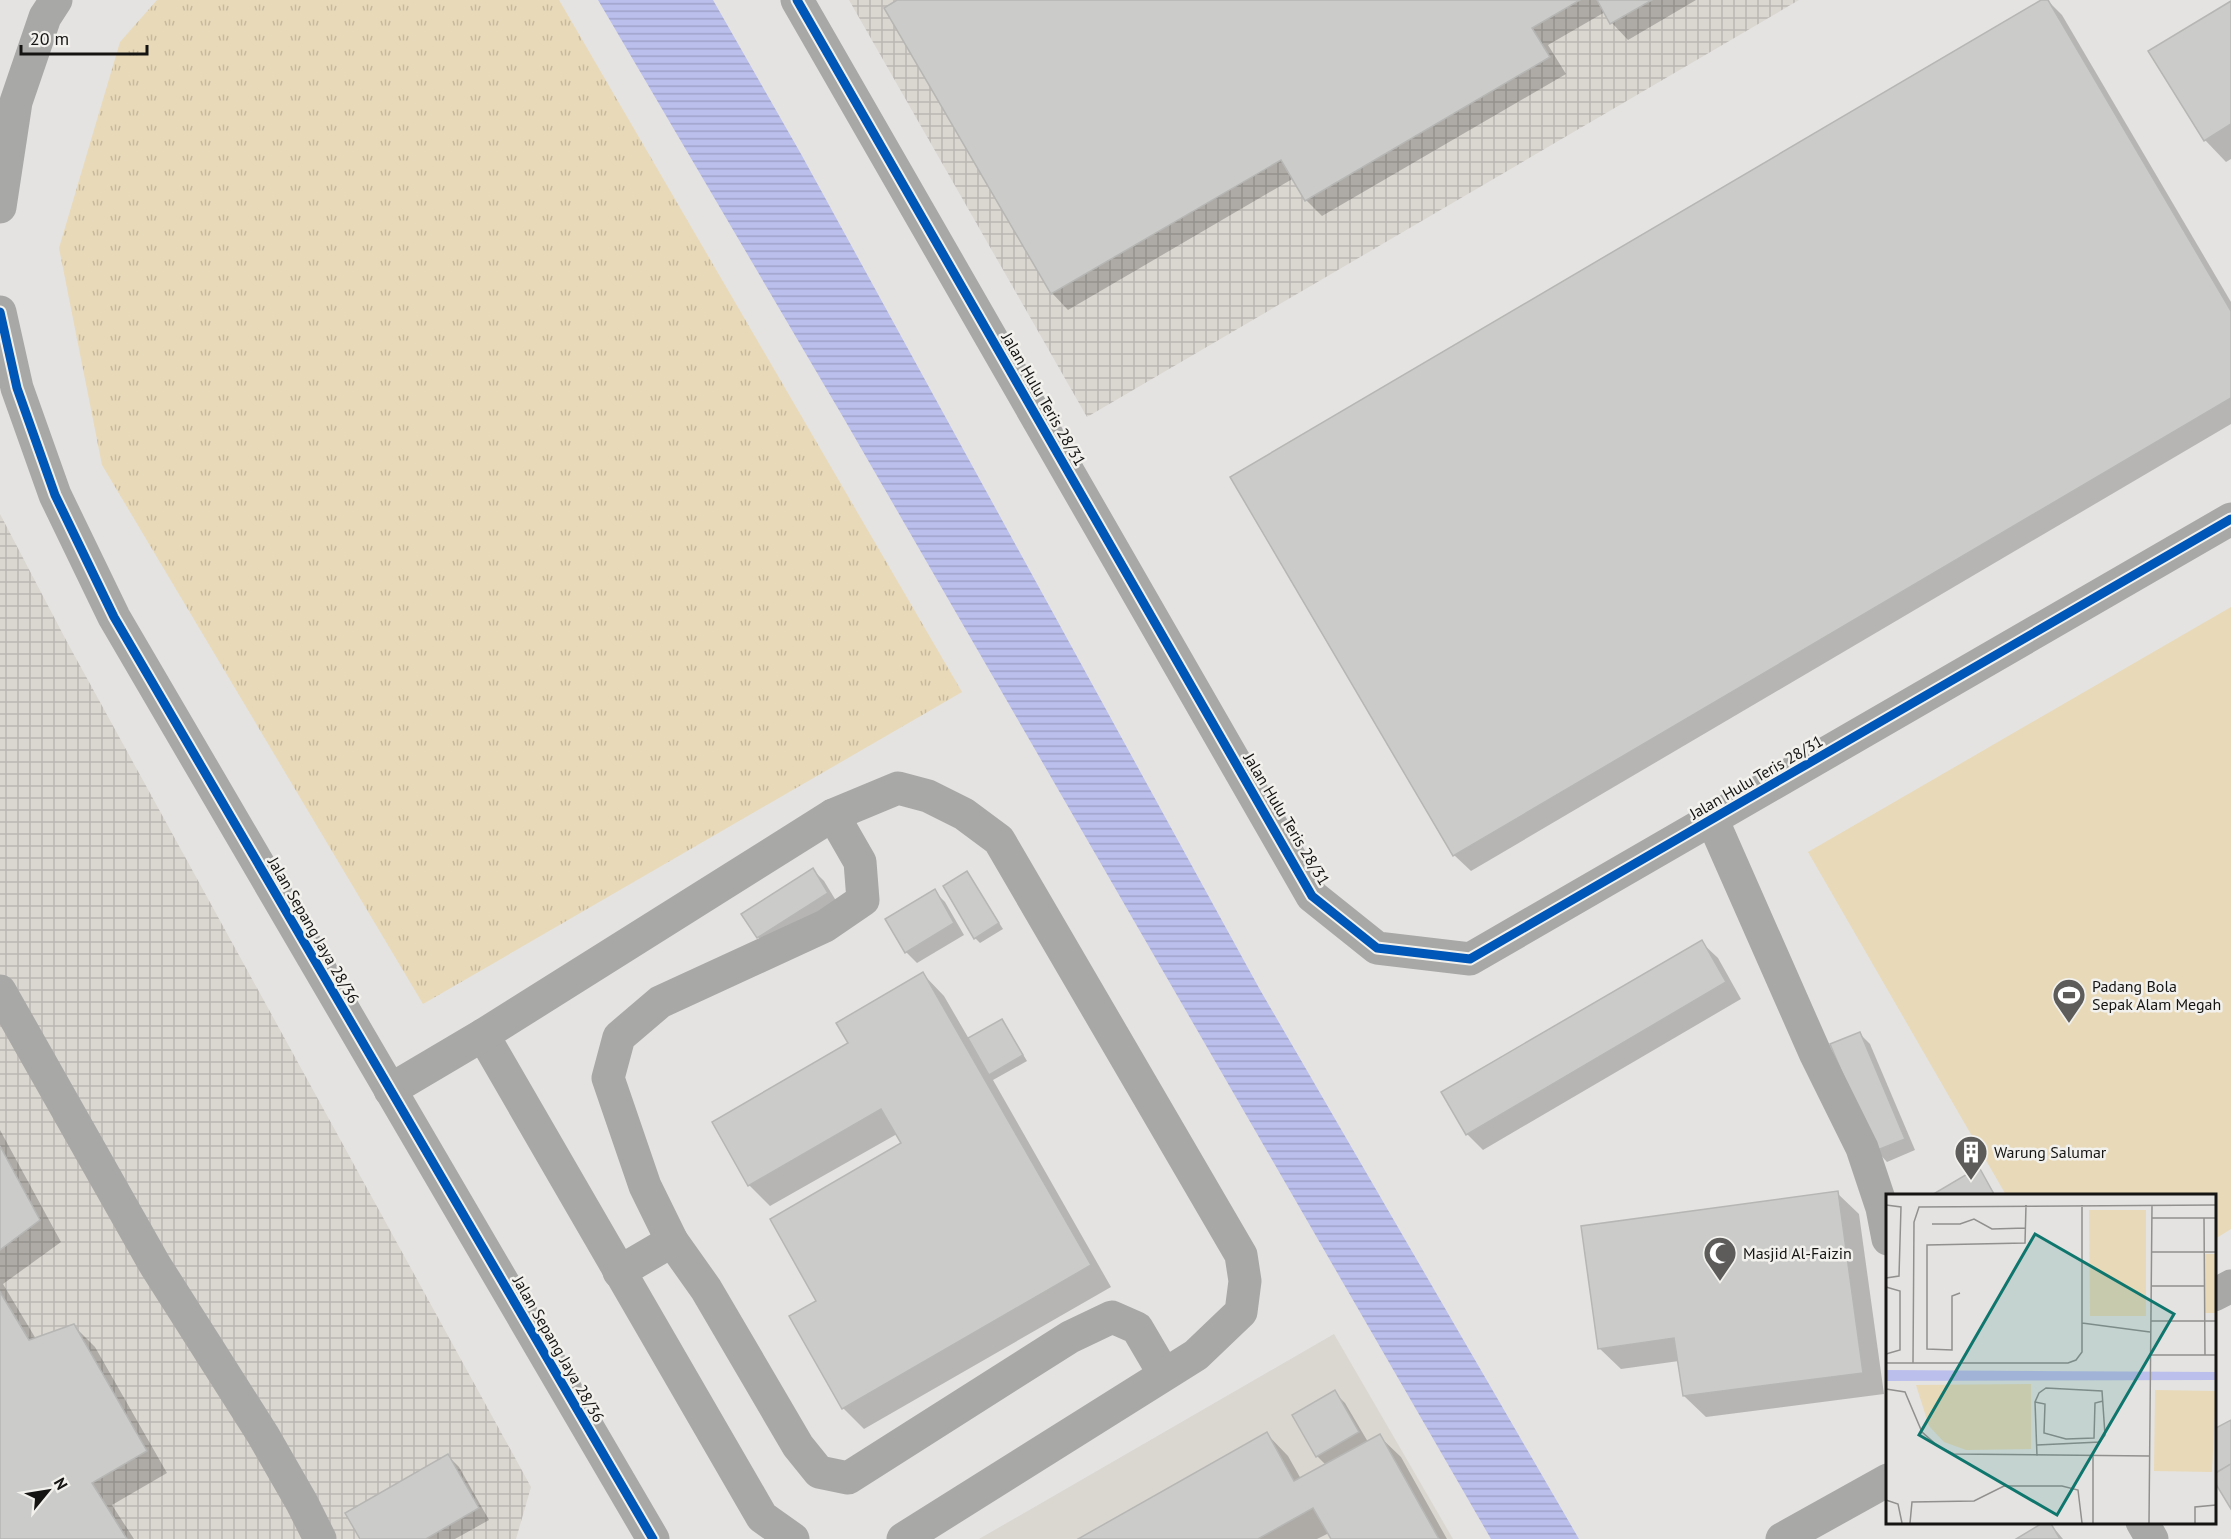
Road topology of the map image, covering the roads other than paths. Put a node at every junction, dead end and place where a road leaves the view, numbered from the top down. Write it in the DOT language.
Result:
graph roads {
  1 [pos="56,0"];
  2 [pos="797,0"];
  3 [pos="0,207"];
  4 [pos="0,312"];
  5 [pos="2231,519"];
  6 [pos="833,815"];
  7 [pos="1712,819"];
  8 [pos="0,991"];
  9 [pos="483,1035"];
  10 [pos="390,1090"];
  11 [pos="1886,1233"];
  12 [pos="672,1241"];
  13 [pos="620,1272"];
  14 [pos="2231,1286"];
  15 [pos="2216,1294"];
  16 [pos="1164,1374"];
  17 [pos="1886,1480"];
  18 [pos="2143,1524"];
  19 [pos="320,1539"];
  20 [pos="653,1539"];
  21 [pos="794,1539"];
  22 [pos="903,1539"];
  23 [pos="1782,1539"];
  24 [pos="2152,1539"];
  1 -- 3 [label="street"];
  2 -- 7 [label="street, Jalan Hulu Teris 28/31"];
  4 -- 10 [label="street, Jalan Sepang Jaya 28/36"];
  5 -- 7 [label="street, Jalan Hulu Teris 28/31"];
  6 -- 9 [label="street"];
  6 -- 12 [label="street"];
  6 -- 16 [label="street"];
  7 -- 11 [label="street"];
  8 -- 19 [label="street"];
  9 -- 10 [label="street"];
  9 -- 13 [label="street"];
  10 -- 20 [label="street, Jalan Sepang Jaya 28/36"];
  12 -- 13 [label="street"];
  12 -- 16 [label="street"];
  13 -- 21 [label="street"];
  14 -- 15 [label="street"];
  16 -- 22 [label="street"];
  17 -- 23 [label="street"];
  18 -- 24 [label="street"];
}
